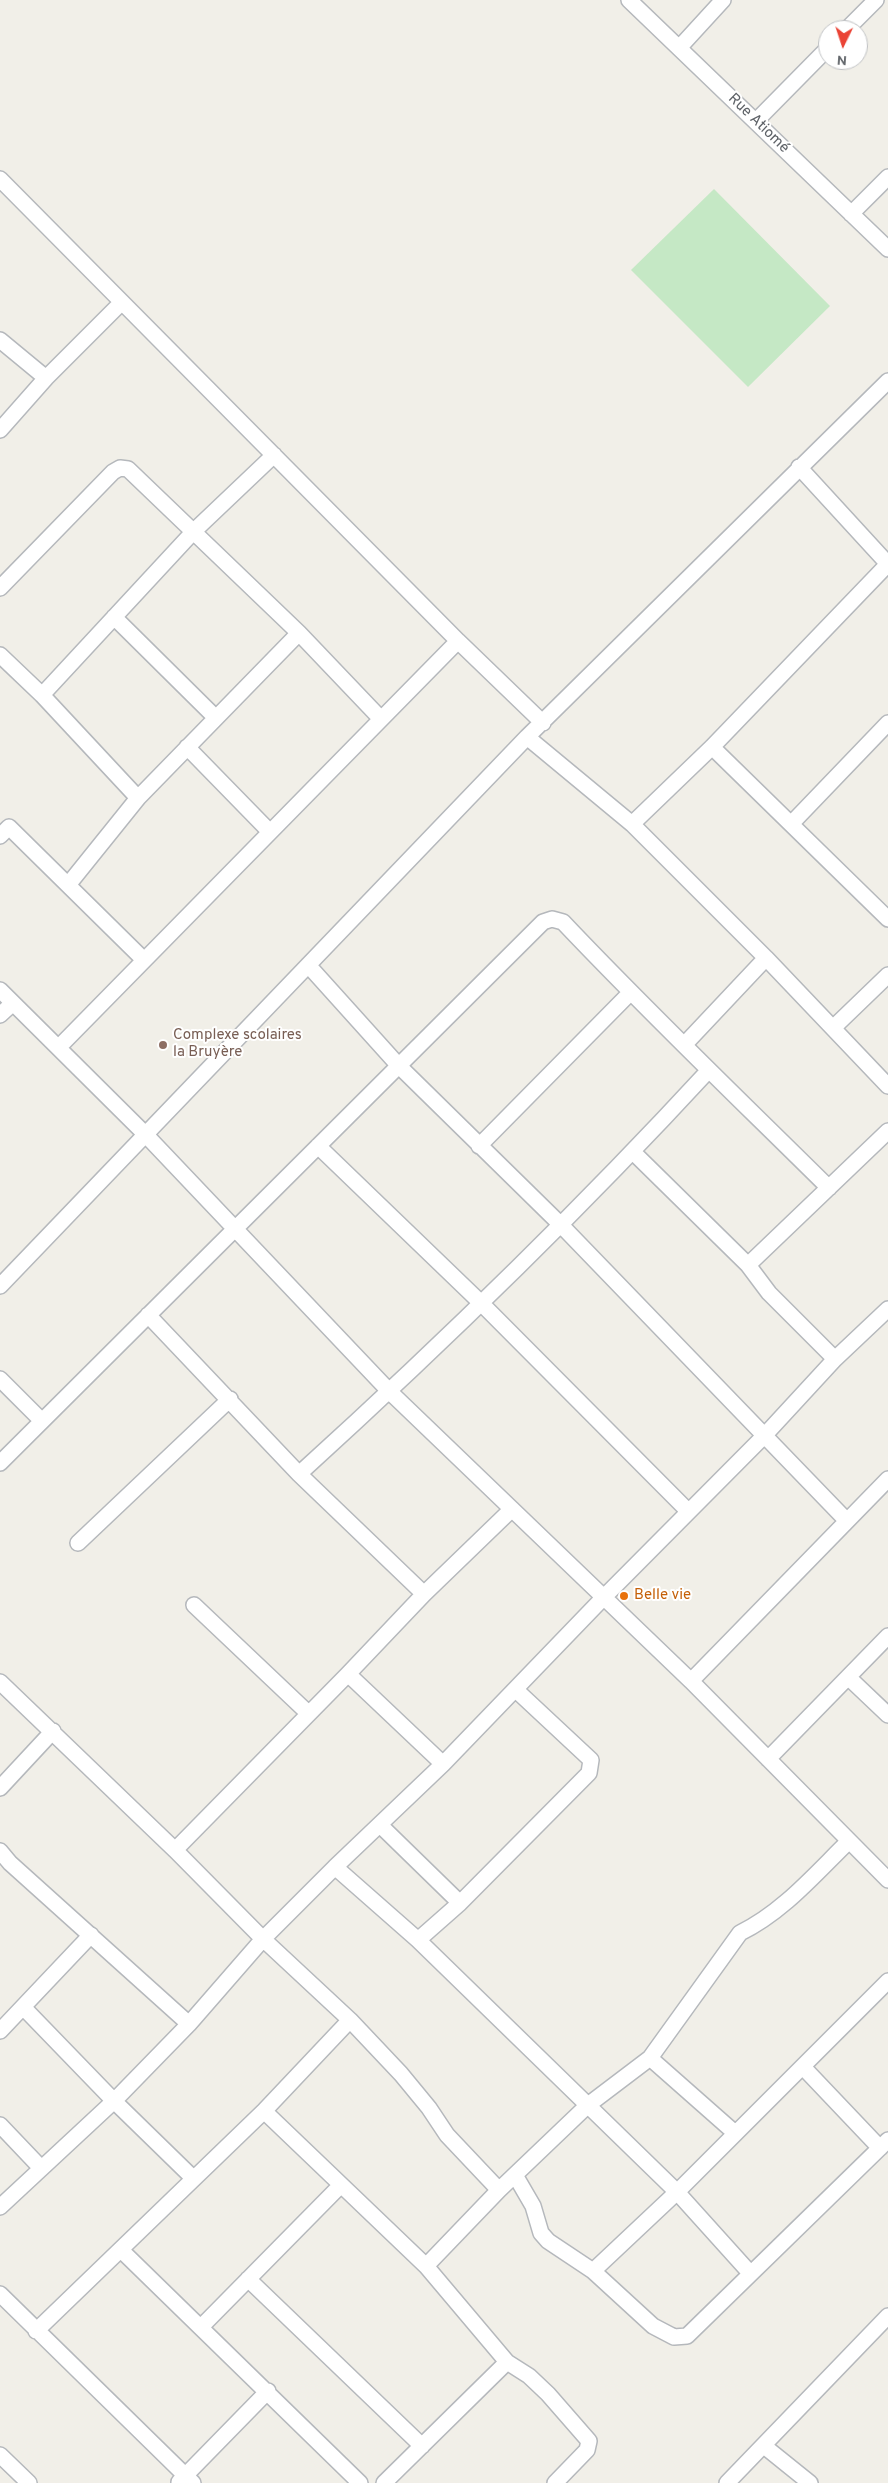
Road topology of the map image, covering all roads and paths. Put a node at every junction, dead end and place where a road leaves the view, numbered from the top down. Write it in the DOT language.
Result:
graph roads {
  1 [pos="628,0"];
  2 [pos="723,0"];
  3 [pos="876,0"];
  4 [pos="856,20"];
  5 [pos="679,48"];
  6 [pos="818,58"];
  7 [pos="756,121"];
  8 [pos="888,177"];
  9 [pos="0,179"];
  10 [pos="851,214"];
  11 [pos="888,249"];
  12 [pos="122,302"];
  13 [pos="0,340"];
  14 [pos="46,378"];
  15 [pos="888,381"];
  16 [pos="0,430"];
  17 [pos="274,455"];
  18 [pos="800,467"];
  19 [pos="194,532"];
  20 [pos="888,564"];
  21 [pos="0,588"];
  22 [pos="114,616"];
  23 [pos="299,633"];
  24 [pos="458,641"];
  25 [pos="0,655"];
  26 [pos="42,695"];
  27 [pos="216,718"];
  28 [pos="381,719"];
  29 [pos="543,723"];
  30 [pos="888,723"];
  31 [pos="527,737"];
  32 [pos="187,747"];
  33 [pos="712,747"];
  34 [pos="138,798"];
  35 [pos="632,824"];
  36 [pos="791,824"];
  37 [pos="270,832"];
  38 [pos="0,836"];
  39 [pos="68,885"];
  40 [pos="888,919"];
  41 [pos="766,958"];
  42 [pos="144,960"];
  43 [pos="308,965"];
  44 [pos="888,975"];
  45 [pos="0,990"];
  46 [pos="630,993"];
  47 [pos="12,1003"];
  48 [pos="0,1015"];
  49 [pos="833,1028"];
  50 [pos="686,1044"];
  51 [pos="58,1047"];
  52 [pos="399,1066"];
  53 [pos="709,1070"];
  54 [pos="888,1086"];
  55 [pos="888,1131"];
  56 [pos="146,1134"];
  57 [pos="318,1146"];
  58 [pos="479,1146"];
  59 [pos="633,1152"];
  60 [pos="830,1188"];
  61 [pos="560,1224"];
  62 [pos="235,1228"];
  63 [pos="748,1265"];
  64 [pos="0,1286"];
  65 [pos="481,1303"];
  66 [pos="888,1309"];
  67 [pos="148,1315"];
  68 [pos="835,1359"];
  69 [pos="0,1379"];
  70 [pos="390,1392"];
  71 [pos="230,1399"];
  72 [pos="41,1420"];
  73 [pos="764,1436"];
  74 [pos="0,1463"];
  75 [pos="299,1474"];
  76 [pos="888,1479"];
  77 [pos="512,1509"];
  78 [pos="688,1511"];
  79 [pos="847,1521"];
  80 [pos="78,1543"];
  81 [pos="424,1594"];
  82 [pos="604,1597"];
  83 [pos="194,1605"];
  84 [pos="888,1636"];
  85 [pos="348,1674"];
  86 [pos="848,1677"];
  87 [pos="0,1682"];
  88 [pos="691,1682"];
  89 [pos="516,1690"];
  90 [pos="308,1713"];
  91 [pos="888,1715"];
  92 [pos="53,1731"];
  93 [pos="768,1759"];
  94 [pos="443,1764"];
  95 [pos="0,1788"];
  96 [pos="380,1825"];
  97 [pos="849,1841"];
  98 [pos="176,1850"];
  99 [pos="0,1851"];
  100 [pos="335,1867"];
  101 [pos="5,1868"];
  102 [pos="888,1880"];
  103 [pos="460,1903"];
  104 [pos="91,1935"];
  105 [pos="263,1939"];
  106 [pos="418,1940"];
  107 [pos="888,1982"];
  108 [pos="23,2007"];
  109 [pos="350,2020"];
  110 [pos="189,2024"];
  111 [pos="0,2032"];
  112 [pos="650,2058"];
  113 [pos="803,2067"];
  114 [pos="114,2101"];
  115 [pos="588,2105"];
  116 [pos="264,2111"];
  117 [pos="0,2125"];
  118 [pos="735,2133"];
  119 [pos="884,2144"];
  120 [pos="41,2168"];
  121 [pos="515,2175"];
  122 [pos="192,2178"];
  123 [pos="340,2186"];
  124 [pos="498,2190"];
  125 [pos="677,2192"];
  126 [pos="0,2207"];
  127 [pos="120,2250"];
  128 [pos="426,2266"];
  129 [pos="593,2271"];
  130 [pos="750,2273"];
  131 [pos="248,2279"];
  132 [pos="0,2294"];
  133 [pos="888,2316"];
  134 [pos="201,2327"];
  135 [pos="36,2331"];
  136 [pos="507,2362"];
  137 [pos="268,2391"];
  138 [pos="422,2446"];
  139 [pos="764,2446"];
  140 [pos="0,2455"];
  141 [pos="186,2480"];
  142 [pos="29,2483"];
  143 [pos="360,2483"];
  144 [pos="384,2483"];
  145 [pos="555,2483"];
  146 [pos="727,2483"];
  147 [pos="810,2483"];
  1 -- 5 [label="street, Rue Atiomé"];
  2 -- 5 [label="street"];
  3 -- 4 [label="street"];
  5 -- 7 [label="street, Rue Atiomé"];
  6 -- 7 [label="street"];
  7 -- 10 [label="street, Rue Atiomé"];
  8 -- 10 [label="street"];
  9 -- 12 [label="street"];
  10 -- 11 [label="street, Rue Atiomé"];
  12 -- 14 [label="street"];
  12 -- 17 [label="street"];
  13 -- 14 [label="street"];
  14 -- 16 [label="street"];
  15 -- 18 [label="street"];
  17 -- 19 [label="street"];
  17 -- 24 [label="street"];
  18 -- 20 [label="street"];
  18 -- 29 [label="street"];
  19 -- 21 [label="street"];
  19 -- 22 [label="street"];
  19 -- 23 [label="street"];
  20 -- 33 [label="street"];
  22 -- 26 [label="street"];
  22 -- 27 [label="street"];
  23 -- 27 [label="street"];
  23 -- 28 [label="street"];
  24 -- 28 [label="street"];
  24 -- 29 [label="street"];
  25 -- 26 [label="street"];
  26 -- 34 [label="street"];
  27 -- 32 [label="street"];
  28 -- 37 [label="street"];
  29 -- 31 [label="street"];
  30 -- 36 [label="street"];
  31 -- 35 [label="street"];
  31 -- 43 [label="street"];
  32 -- 34 [label="street"];
  32 -- 37 [label="street"];
  33 -- 35 [label="street"];
  33 -- 36 [label="street"];
  34 -- 39 [label="street"];
  35 -- 41 [label="street"];
  36 -- 40 [label="street"];
  37 -- 42 [label="street"];
  38 -- 39 [label="street"];
  39 -- 42 [label="street"];
  41 -- 49 [label="street"];
  41 -- 50 [label="street"];
  42 -- 51 [label="street"];
  43 -- 52 [label="street"];
  43 -- 56 [label="street"];
  44 -- 49 [label="street"];
  45 -- 47 [label="street"];
  46 -- 50 [label="street"];
  46 -- 52 [label="street"];
  46 -- 58 [label="street"];
  47 -- 48 [label="street"];
  47 -- 51 [label="street"];
  49 -- 54 [label="street"];
  50 -- 53 [label="street"];
  51 -- 56 [label="street"];
  52 -- 57 [label="street"];
  52 -- 58 [label="street"];
  53 -- 59 [label="street"];
  53 -- 60 [label="street"];
  55 -- 60 [label="street"];
  56 -- 62 [label="street"];
  56 -- 64 [label="street"];
  57 -- 62 [label="street"];
  57 -- 65 [label="street"];
  58 -- 61 [label="street"];
  59 -- 61 [label="street"];
  59 -- 63 [label="street"];
  60 -- 63 [label="street"];
  61 -- 65 [label="street"];
  61 -- 73 [label="street"];
  62 -- 67 [label="street"];
  62 -- 70 [label="street"];
  63 -- 68 [label="street"];
  65 -- 70 [label="street"];
  65 -- 78 [label="street"];
  66 -- 68 [label="street"];
  67 -- 71 [label="street"];
  67 -- 72 [label="street"];
  68 -- 73 [label="street"];
  69 -- 72 [label="street"];
  70 -- 75 [label="street"];
  70 -- 77 [label="street"];
  71 -- 75 [label="street"];
  71 -- 80 [label="street"];
  72 -- 74 [label="street"];
  73 -- 78 [label="street"];
  73 -- 79 [label="street"];
  75 -- 81 [label="street"];
  76 -- 79 [label="street"];
  77 -- 81 [label="street"];
  77 -- 82 [label="street"];
  78 -- 82 [label="street"];
  79 -- 88 [label="street"];
  81 -- 85 [label="street"];
  82 -- 88 [label="street"];
  82 -- 89 [label="street"];
  83 -- 90 [label="street"];
  84 -- 86 [label="street"];
  85 -- 90 [label="street"];
  85 -- 94 [label="street"];
  86 -- 91 [label="street"];
  86 -- 93 [label="street"];
  87 -- 92 [label="street"];
  88 -- 93 [label="street"];
  89 -- 94 [label="street"];
  89 -- 103 [label="street"];
  90 -- 98 [label="street"];
  92 -- 95 [label="street"];
  92 -- 98 [label="street"];
  93 -- 97 [label="street"];
  94 -- 96 [label="street"];
  96 -- 100 [label="street"];
  96 -- 103 [label="street"];
  97 -- 102 [label="street"];
  97 -- 112 [label="street"];
  98 -- 105 [label="street"];
  99 -- 101 [label="street"];
  100 -- 105 [label="street"];
  100 -- 106 [label="street"];
  101 -- 104 [label="street"];
  103 -- 106 [label="street"];
  104 -- 108 [label="street"];
  104 -- 110 [label="street"];
  105 -- 109 [label="street"];
  105 -- 110 [label="street"];
  106 -- 115 [label="street"];
  107 -- 113 [label="street"];
  108 -- 111 [label="street"];
  108 -- 114 [label="street"];
  109 -- 116 [label="street"];
  109 -- 124 [label="street"];
  110 -- 114 [label="street"];
  112 -- 115 [label="street"];
  112 -- 118 [label="street"];
  113 -- 118 [label="street"];
  113 -- 119 [label="street"];
  114 -- 120 [label="street"];
  114 -- 122 [label="street"];
  115 -- 121 [label="street"];
  115 -- 125 [label="street"];
  116 -- 122 [label="street"];
  116 -- 123 [label="street"];
  117 -- 120 [label="street"];
  118 -- 125 [label="street"];
  119 -- 130 [label="street"];
  120 -- 126 [label="street"];
  121 -- 124 [label="street"];
  121 -- 129 [label="street"];
  122 -- 127 [label="street"];
  123 -- 128 [label="street"];
  123 -- 131 [label="street"];
  124 -- 128 [label="street"];
  125 -- 129 [label="street"];
  125 -- 130 [label="street"];
  127 -- 134 [label="street"];
  127 -- 135 [label="street"];
  128 -- 136 [label="street"];
  129 -- 130 [label="street"];
  131 -- 134 [label="street"];
  131 -- 138 [label="street"];
  132 -- 135 [label="street"];
  133 -- 139 [label="street"];
  134 -- 137 [label="street"];
  135 -- 141 [label="street"];
  136 -- 138 [label="street"];
  136 -- 145 [label="street"];
  137 -- 141 [label="street"];
  137 -- 143 [label="street"];
  138 -- 144 [label="street"];
  139 -- 146 [label="street"];
  139 -- 147 [label="street"];
  140 -- 142 [label="street"];
}
